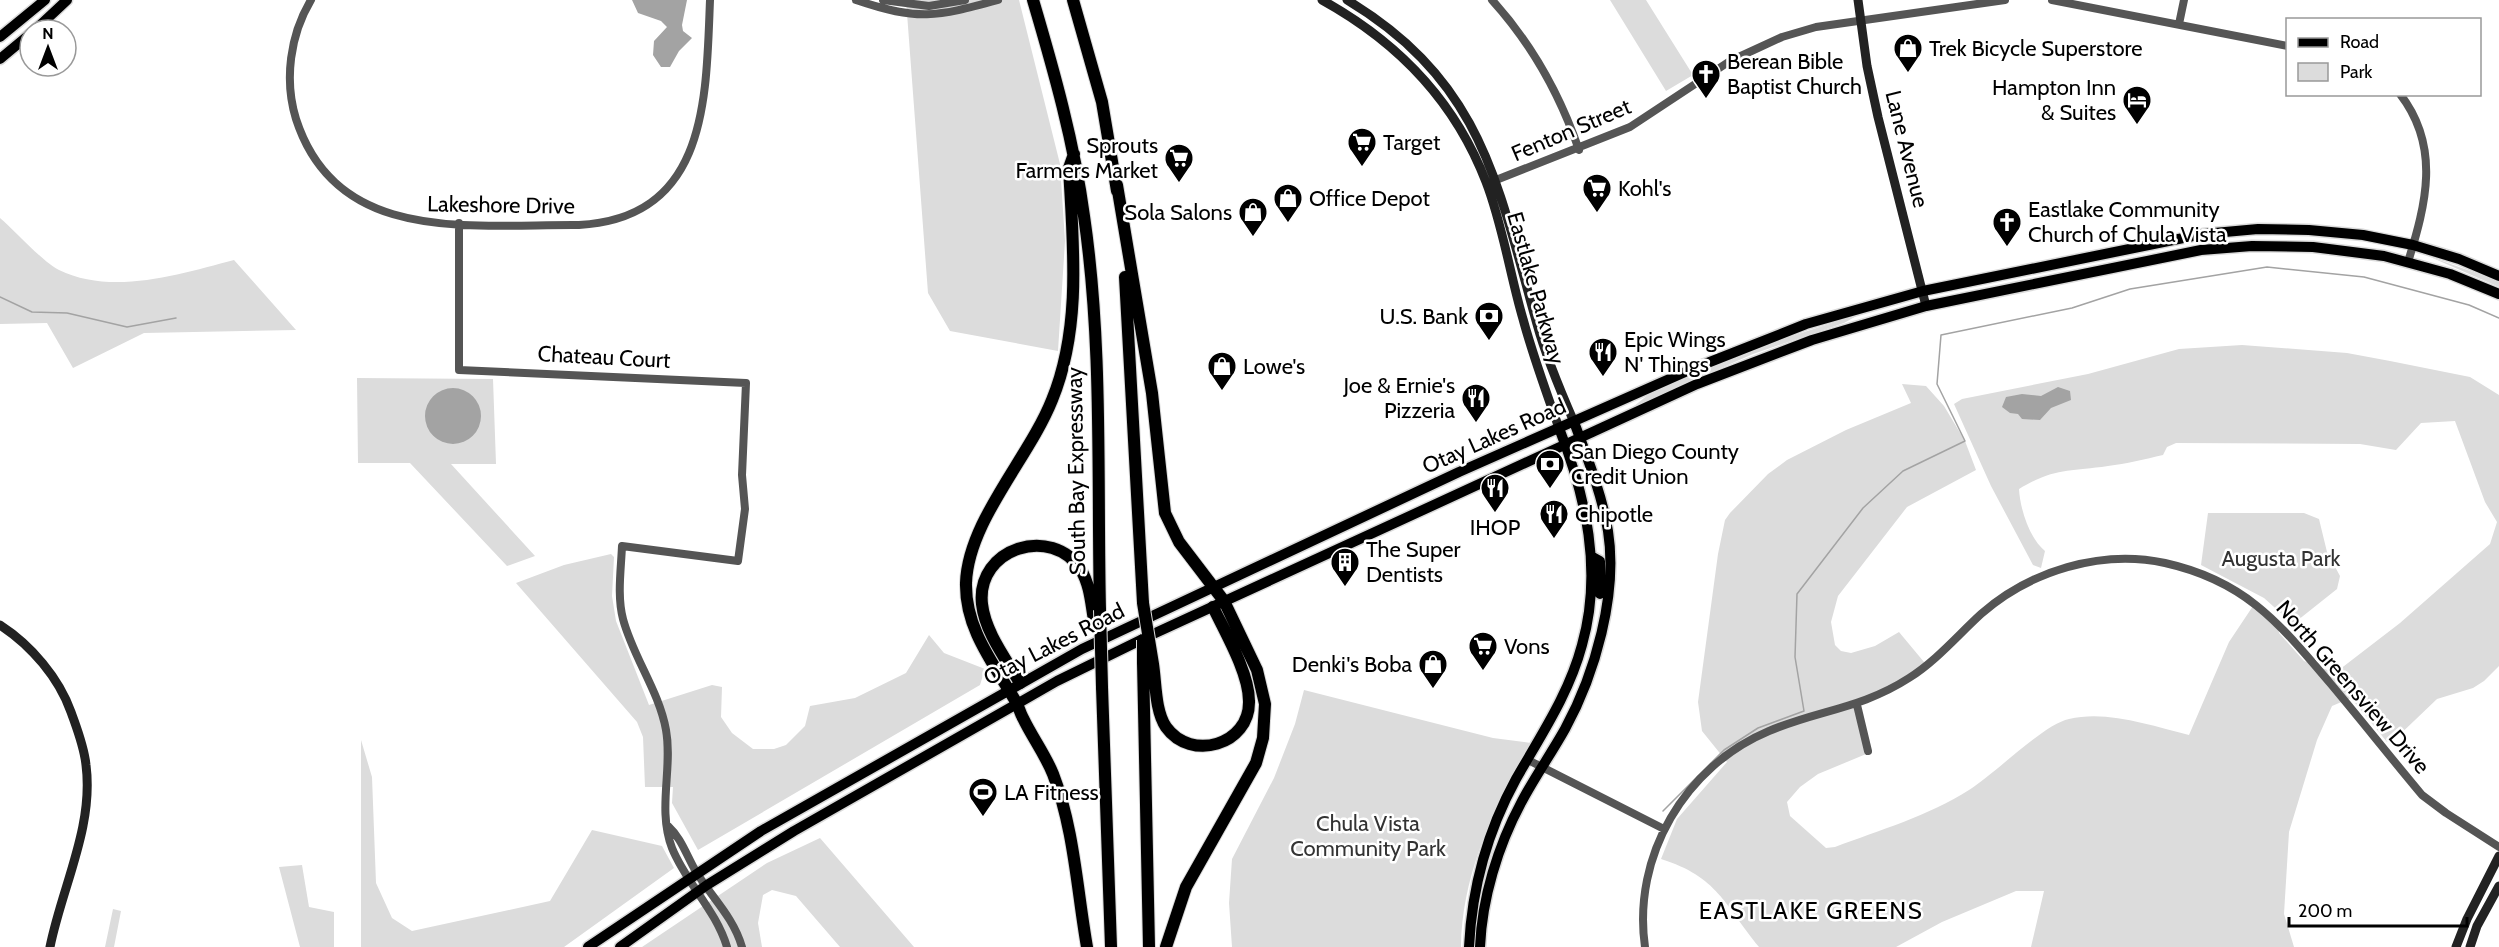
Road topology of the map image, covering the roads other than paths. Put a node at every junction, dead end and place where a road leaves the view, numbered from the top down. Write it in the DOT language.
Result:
graph roads {
  1 [pos="45,0"];
  2 [pos="67,0"];
  3 [pos="311,0"];
  4 [pos="710,0"];
  5 [pos="855,0"];
  6 [pos="883,0"];
  7 [pos="965,0"];
  8 [pos="998,0"];
  9 [pos="1033,0"];
  10 [pos="1072,0"];
  11 [pos="1322,0"];
  12 [pos="1347,0"];
  13 [pos="1492,0"];
  14 [pos="1858,0"];
  15 [pos="2005,0"];
  16 [pos="2052,0"];
  17 [pos="2184,0"];
  18 [pos="48,18"];
  19 [pos="1861,21"];
  20 [pos="2179,24"];
  21 [pos="0,38"];
  22 [pos="18,44"];
  23 [pos="2286,46"];
  24 [pos="0,59"];
  25 [pos="2401,96"];
  26 [pos="1579,150"];
  27 [pos="1074,154"];
  28 [pos="1492,182"];
  29 [pos="1117,185"];
  30 [pos="459,224"];
  31 [pos="2413,245"];
  32 [pos="2408,262"];
  33 [pos="2499,276"];
  34 [pos="1923,291"];
  35 [pos="2499,294"];
  36 [pos="1926,306"];
  37 [pos="1574,422"];
  38 [pos="1559,428"];
  39 [pos="1580,439"];
  40 [pos="1566,446"];
  41 [pos="1591,556"];
  42 [pos="1216,586"];
  43 [pos="1219,604"];
  44 [pos="1097,615"];
  45 [pos="0,626"];
  46 [pos="1598,645"];
  47 [pos="1148,663"];
  48 [pos="1020,683"];
  49 [pos="1008,690"];
  50 [pos="1018,704"];
  51 [pos="1857,705"];
  52 [pos="1868,751"];
  53 [pos="1528,760"];
  54 [pos="1543,768"];
  55 [pos="1664,829"];
  56 [pos="2499,847"];
  57 [pos="2499,856"];
  58 [pos="693,875"];
  59 [pos="708,885"];
  60 [pos="2499,886"];
  61 [pos="698,892"];
  62 [pos="50,947"];
  63 [pos="588,947"];
  64 [pos="620,947"];
  65 [pos="728,947"];
  66 [pos="742,947"];
  67 [pos="1087,947"];
  68 [pos="1111,947"];
  69 [pos="1149,947"];
  70 [pos="1166,947"];
  71 [pos="1468,947"];
  72 [pos="1480,947"];
  73 [pos="1645,947"];
  74 [pos="2456,947"];
  75 [pos="2470,947"];
  1 -- 21 [label="main road"];
  2 -- 18 [label="main road"];
  3 -- 30 [label="street, Lakeshore Drive"];
  4 -- 30 [label="street, Lakeshore Drive"];
  5 -- 8 [label="street"];
  6 -- 7 [label="street"];
  9 -- 27 [label="highway, South Bay Expressway"];
  10 -- 29 [label="highway"];
  11 -- 28 [label="main road, Eastlake Parkway"];
  12 -- 28 [label="main road, Eastlake Parkway"];
  13 -- 26 [label="street"];
  14 -- 19 [label="main road, Lane Avenue"];
  15 -- 19 [label="street, Fenton Street"];
  16 -- 20 [label="street"];
  17 -- 20 [label="street"];
  19 -- 26 [label="street, Fenton Street"];
  19 -- 34 [label="main road, Lane Avenue"];
  20 -- 23 [label="street"];
  22 -- 24 [label="main road"];
  25 -- 31 [label="street"];
  26 -- 28 [label="street, Fenton Street"];
  27 -- 44 [label="highway, South Bay Expressway"];
  27 -- 49 [label="highway"];
  28 -- 37 [label="main road, Eastlake Parkway"];
  28 -- 38 [label="main road, Eastlake Parkway"];
  29 -- 42 [label="highway"];
  29 -- 47 [label="highway, bridge"];
  30 -- 58 [label="street, Chateau Court"];
  31 -- 32 [label="street"];
  31 -- 33 [label="main road, Otay Lakes Road"];
  31 -- 34 [label="main road, Otay Lakes Road"];
  32 -- 35 [label="main road, Otay Lakes Road"];
  32 -- 36 [label="main road, Otay Lakes Road"];
  34 -- 36 [label="main road, Lane Avenue"];
  34 -- 37 [label="main road, Otay Lakes Road"];
  36 -- 39 [label="main road, Otay Lakes Road"];
  37 -- 38 [label="main road, Otay Lakes Road"];
  37 -- 39 [label="main road, Eastlake Parkway"];
  38 -- 40 [label="main road, Eastlake Parkway"];
  38 -- 42 [label="main road, Otay Lakes Road"];
  39 -- 40 [label="main road, Otay Lakes Road"];
  39 -- 46 [label="main road, Eastlake Parkway"];
  40 -- 41 [label="main road, Eastlake Parkway"];
  40 -- 43 [label="main road, Otay Lakes Road"];
  41 -- 46 [label="main road"];
  41 -- 53 [label="main road, Eastlake Parkway"];
  42 -- 43 [label="highway"];
  42 -- 48 [label="main road, Otay Lakes Road"];
  43 -- 47 [label="highway"];
  43 -- 50 [label="main road, Otay Lakes Road"];
  43 -- 70 [label="highway"];
  44 -- 48 [label="highway"];
  44 -- 68 [label="highway, bridge"];
  45 -- 62 [label="main road"];
  46 -- 54 [label="main road, Eastlake Parkway"];
  47 -- 69 [label="highway"];
  48 -- 49 [label="main road, Otay Lakes Road"];
  49 -- 50 [label="highway"];
  49 -- 58 [label="main road, Otay Lakes Road"];
  50 -- 59 [label="main road, Otay Lakes Road"];
  50 -- 67 [label="highway"];
  51 -- 52 [label="street"];
  51 -- 55 [label="street, North Greensview Drive"];
  51 -- 56 [label="street, North Greensview Drive"];
  53 -- 54 [label="street"];
  53 -- 71 [label="main road, Eastlake Parkway"];
  54 -- 55 [label="street"];
  54 -- 72 [label="main road, Eastlake Parkway"];
  55 -- 73 [label="street, North Greensview Drive"];
  57 -- 74 [label="main road"];
  58 -- 59 [label="street"];
  58 -- 61 [label="street"];
  58 -- 63 [label="main road, Otay Lakes Road"];
  59 -- 61 [label="main road, Otay Lakes Road"];
  59 -- 66 [label="street"];
  60 -- 75 [label="main road"];
  61 -- 64 [label="main road, Otay Lakes Road"];
  61 -- 65 [label="street"];
}
